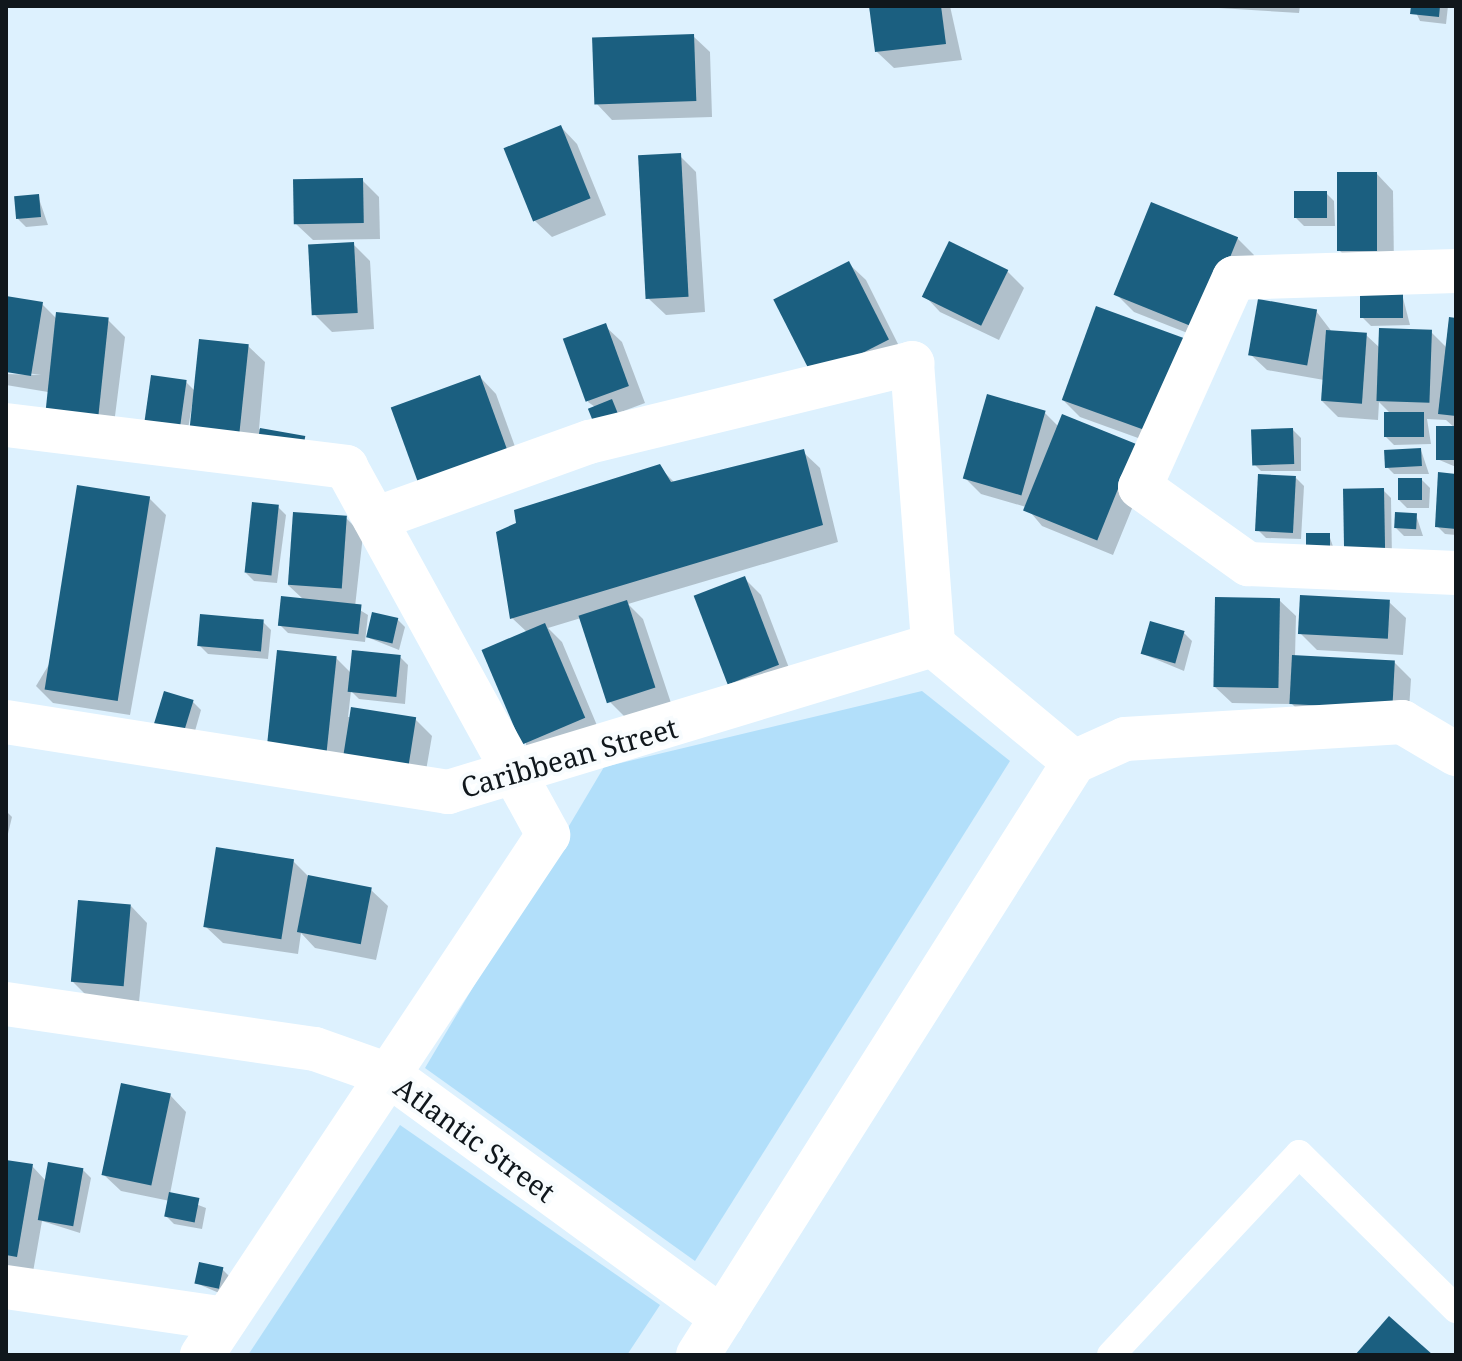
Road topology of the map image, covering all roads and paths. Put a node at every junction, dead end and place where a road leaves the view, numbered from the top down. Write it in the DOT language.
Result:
graph roads {
  1 [pos="1456,271"];
  2 [pos="6,425"];
  3 [pos="375,519"];
  4 [pos="1456,573"];
  5 [pos="933,645"];
  6 [pos="6,722"];
  7 [pos="1456,754"];
  8 [pos="1074,762"];
  9 [pos="515,775"];
  10 [pos="6,1004"];
  11 [pos="389,1075"];
  12 [pos="6,1287"];
  13 [pos="1456,1309"];
  14 [pos="722,1318"];
  15 [pos="226,1319"];
  16 [pos="202,1355"];
  17 [pos="698,1355"];
  18 [pos="1111,1355"];
  1 -- 4 [label="street"];
  2 -- 3 [label="street"];
  3 -- 5 [label="street"];
  3 -- 9 [label="street"];
  5 -- 8 [label="street"];
  5 -- 9 [label="street, Caribbean Street"];
  6 -- 9 [label="street, Caribbean Street"];
  7 -- 8 [label="street"];
  8 -- 14 [label="street"];
  9 -- 11 [label="street"];
  10 -- 11 [label="street, Atlantic Street"];
  11 -- 14 [label="street, Atlantic Street"];
  11 -- 15 [label="street"];
  12 -- 15 [label="street"];
  13 -- 18 [label="lane"];
  14 -- 17 [label="street"];
  15 -- 16 [label="street"];
}
